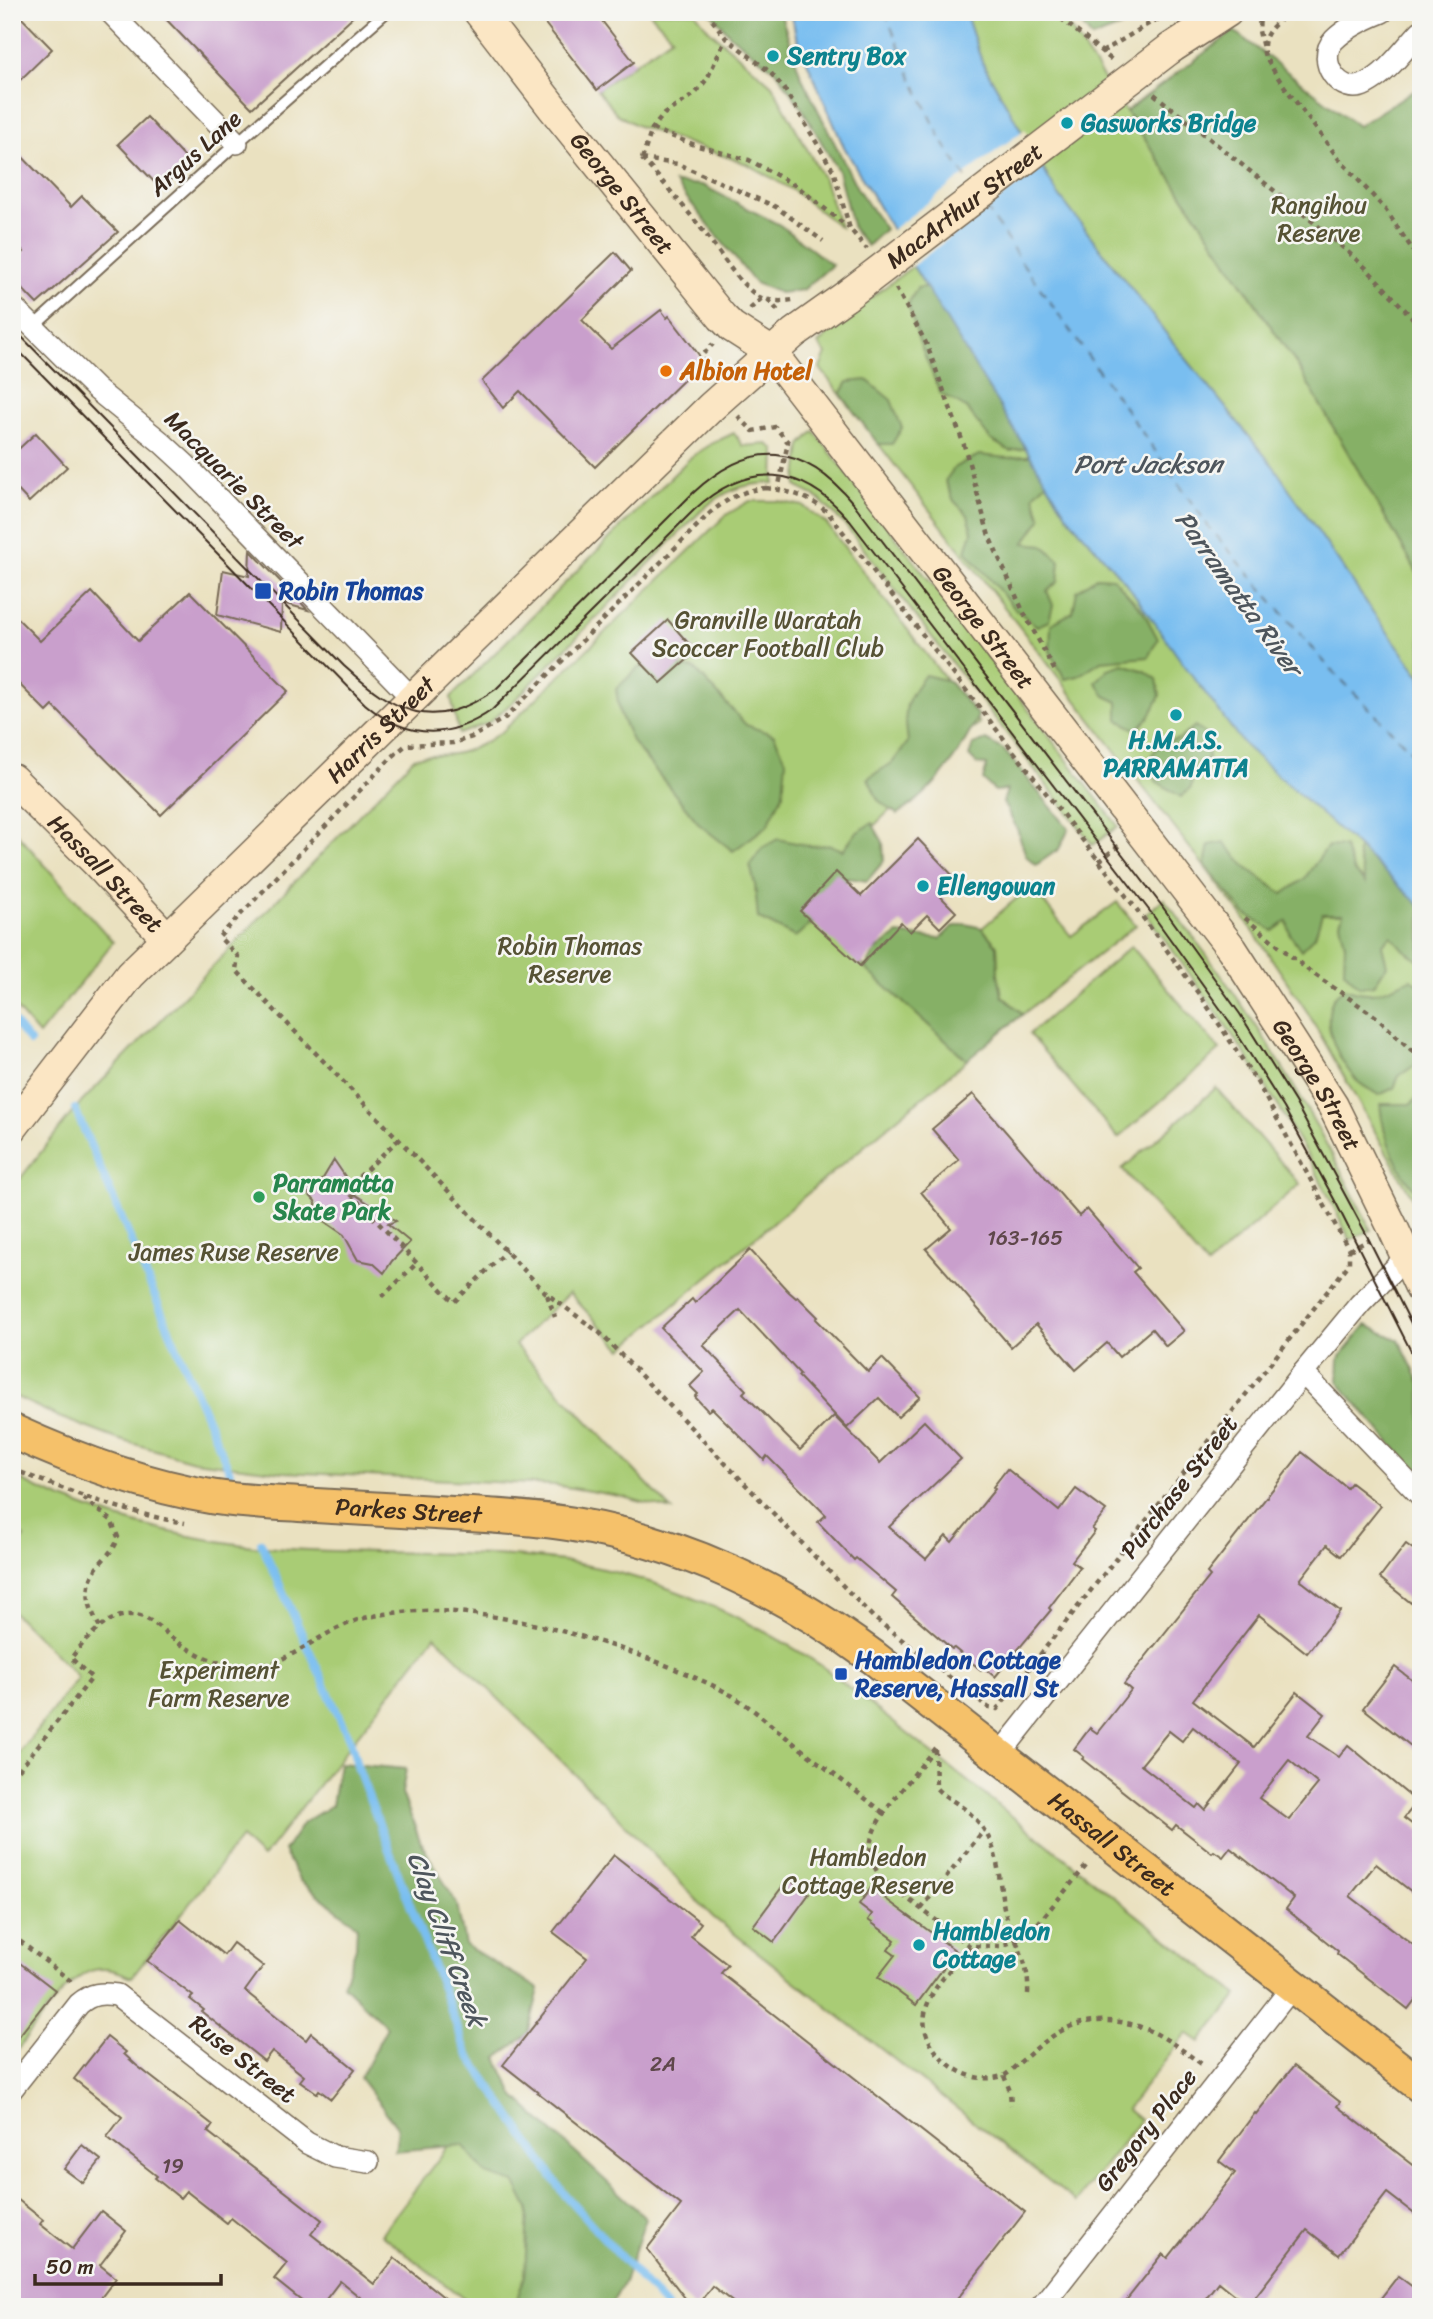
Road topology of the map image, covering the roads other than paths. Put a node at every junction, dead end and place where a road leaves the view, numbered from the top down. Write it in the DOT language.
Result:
graph roads {
  1 [pos="110,12"];
  2 [pos="386,12"];
  3 [pos="479,12"];
  4 [pos="1227,12"];
  5 [pos="1382,12"];
  6 [pos="1421,31"];
  7 [pos="237,143"];
  8 [pos="12,306"];
  9 [pos="33,327"];
  10 [pos="771,352"];
  11 [pos="413,699"];
  12 [pos="12,779"];
  13 [pos="167,938"];
  14 [pos="12,1128"];
  15 [pos="1414,1252"];
  16 [pos="1421,1289"];
  17 [pos="1303,1373"];
  18 [pos="12,1431"];
  19 [pos="1421,1496"];
  20 [pos="800,1607"];
  21 [pos="999,1755"];
  22 [pos="1293,1986"];
  23 [pos="1421,2086"];
  24 [pos="12,2089"];
  25 [pos="368,2162"];
  26 [pos="1041,2307"];
  1 -- 7 [label="street"];
  2 -- 7 [label="lane, Argus Lane"];
  3 -- 10 [label="street, George Street"];
  4 -- 10 [label="street, MacArthur Street, bridge"];
  5 -- 6 [label="street"];
  7 -- 9 [label="lane, Argus Lane"];
  8 -- 9 [label="street, Macquarie Street"];
  9 -- 11 [label="street, Macquarie Street"];
  10 -- 11 [label="street, Harris Street"];
  10 -- 15 [label="street, George Street"];
  11 -- 13 [label="street, Harris Street"];
  12 -- 13 [label="street, Hassall Street"];
  13 -- 14 [label="street, Harris Street"];
  15 -- 16 [label="street, George Street"];
  15 -- 17 [label="street, Purchase Street"];
  17 -- 19 [label="street"];
  17 -- 21 [label="street, Purchase Street"];
  18 -- 20 [label="main road, Parkes Street"];
  20 -- 21 [label="main road, Hassall Street"];
  21 -- 22 [label="main road, Hassall Street"];
  22 -- 23 [label="main road, Hassall Street"];
  22 -- 26 [label="street, Gregory Place"];
  24 -- 25 [label="street, Ruse Street"];
}
